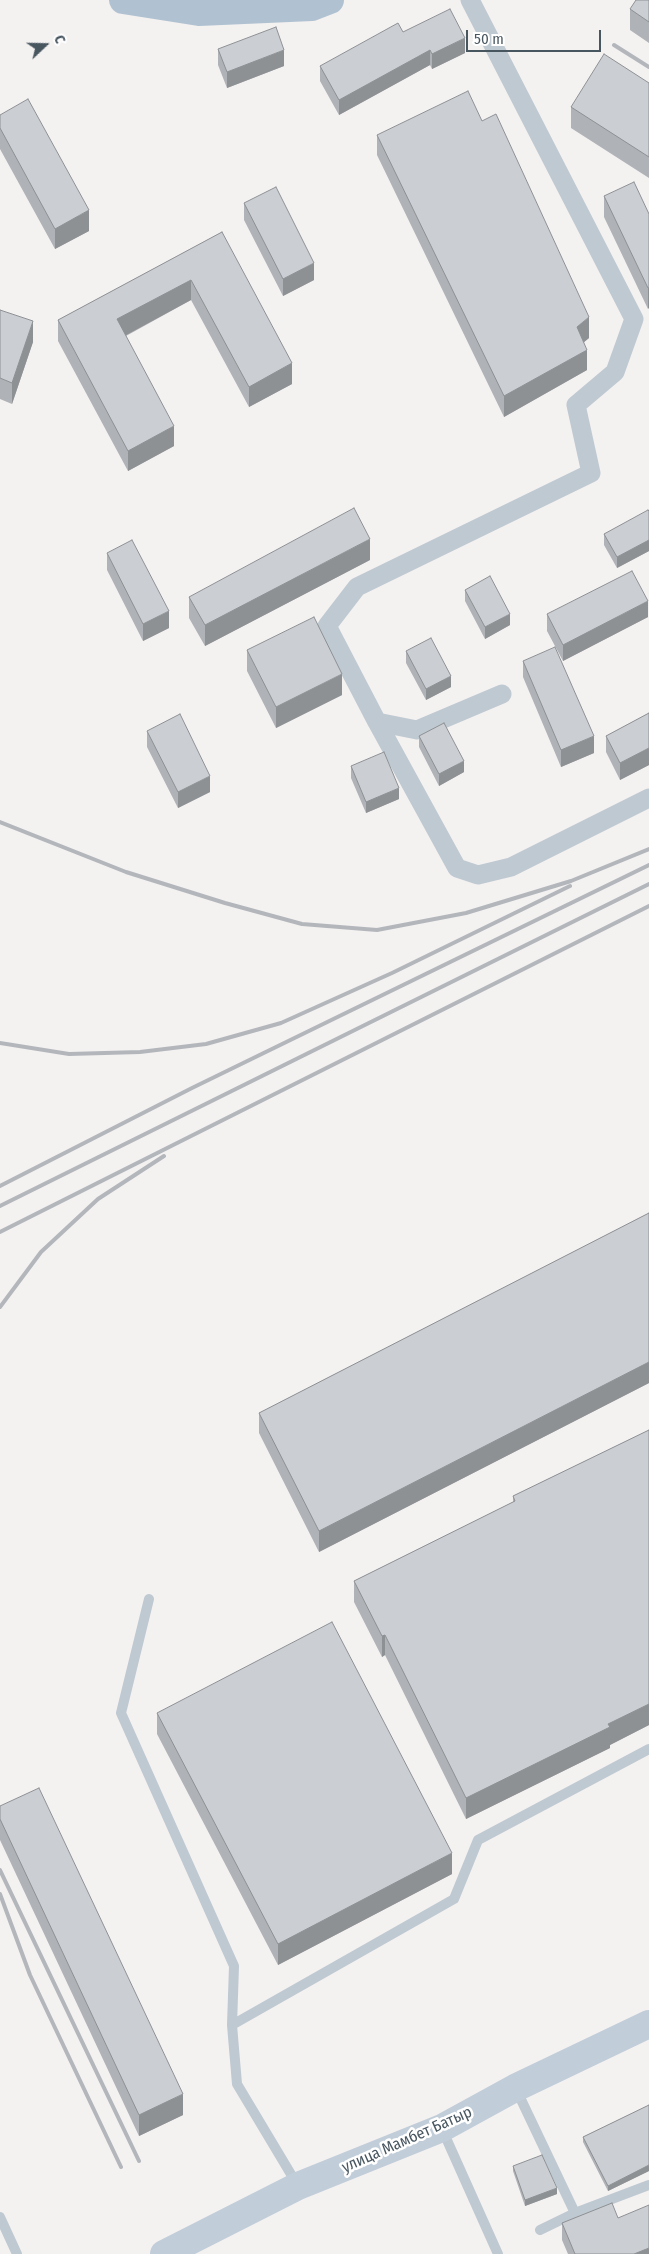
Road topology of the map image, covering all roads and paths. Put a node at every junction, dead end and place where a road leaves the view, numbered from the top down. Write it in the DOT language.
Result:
graph roads {
  1 [pos="123,0"];
  2 [pos="330,0"];
  3 [pos="470,0"];
  4 [pos="250,5"];
  5 [pos="502,694"];
  6 [pos="377,722"];
  7 [pos="649,798"];
  8 [pos="149,1599"];
  9 [pos="649,1749"];
  10 [pos="649,2024"];
  11 [pos="232,2025"];
  12 [pos="515,2088"];
  13 [pos="442,2128"];
  14 [pos="649,2185"];
  15 [pos="298,2186"];
  16 [pos="575,2213"];
  17 [pos="0,2217"];
  18 [pos="540,2230"];
  19 [pos="17,2254"];
  20 [pos="164,2254"];
  21 [pos="498,2254"];
  1 -- 4 [label="main road"];
  2 -- 4 [label="main road"];
  3 -- 6 [label="street"];
  5 -- 6 [label="street"];
  6 -- 7 [label="street"];
  8 -- 11 [label="lane"];
  9 -- 11 [label="lane"];
  10 -- 12 [label="main road, улица Мамбет Батыр"];
  11 -- 15 [label="lane"];
  12 -- 13 [label="main road, улица Мамбет Батыр"];
  12 -- 16 [label="lane"];
  13 -- 15 [label="main road, улица Мамбет Батыр"];
  13 -- 21 [label="lane"];
  14 -- 16 [label="lane"];
  15 -- 20 [label="main road, улица Мамбет Батыр"];
  16 -- 18 [label="lane"];
  17 -- 19 [label="lane"];
}
